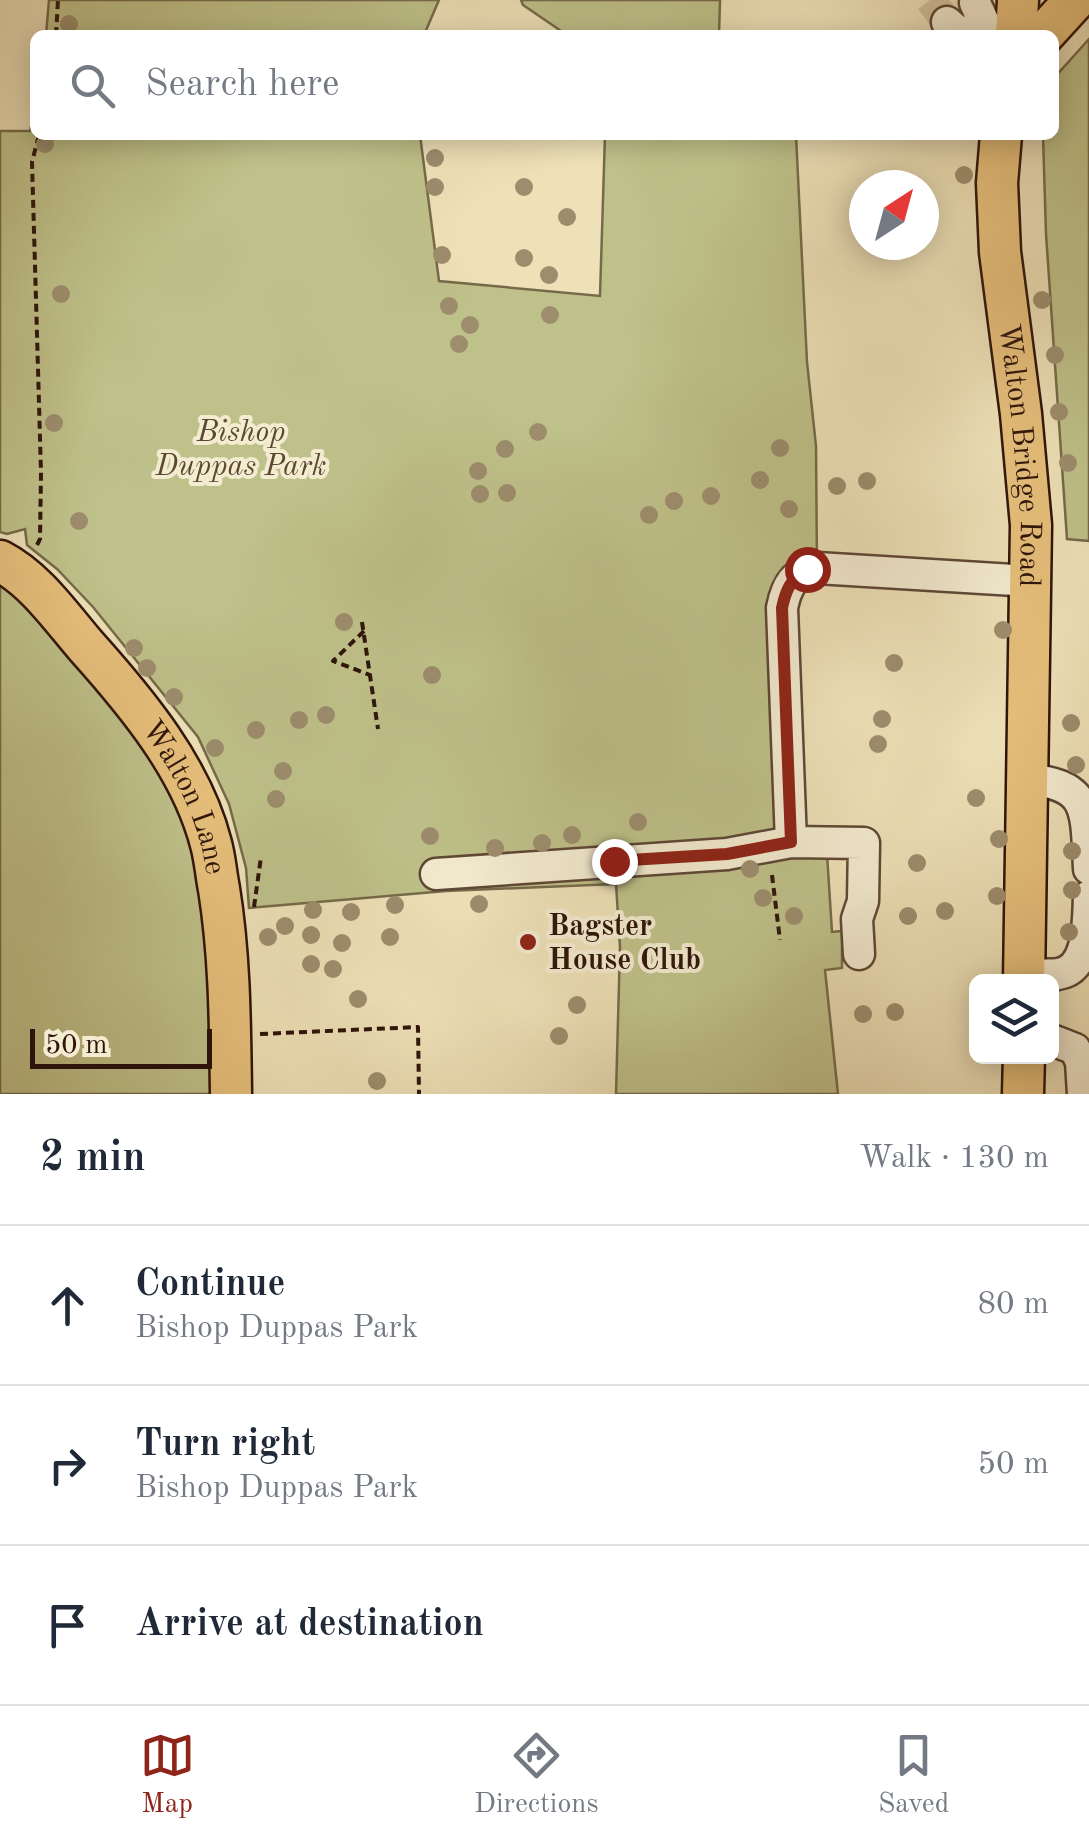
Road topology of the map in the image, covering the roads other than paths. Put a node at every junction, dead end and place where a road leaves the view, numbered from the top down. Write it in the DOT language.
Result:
graph roads {
  1 [pos="1018,0"];
  2 [pos="1076,0"];
  3 [pos="1016,30"];
  4 [pos="1048,30"];
  5 [pos="1001,140"];
  6 [pos="17,556"];
  7 [pos="1031,582"];
  8 [pos="1026,779"];
  9 [pos="780,844"];
  10 [pos="1089,869"];
  11 [pos="436,874"];
  12 [pos="1089,896"];
  13 [pos="859,954"];
  14 [pos="1024,974"];
  15 [pos="1059,974"];
  16 [pos="1059,1043"];
  17 [pos="1024,1064"];
  18 [pos="231,1094"];
  19 [pos="1024,1094"];
  20 [pos="1083,1094"];
  1 -- 3 [label="main road"];
  2 -- 4 [label="main road"];
  5 -- 7 [label="main road, Walton Bridge Road"];
  6 -- 18 [label="main road, Walton Lane"];
  7 -- 8 [label="main road, Walton Bridge Road"];
  7 -- 9 [label="street"];
  8 -- 10 [label="street"];
  8 -- 14 [label="main road, Walton Bridge Road"];
  9 -- 11 [label="street"];
  9 -- 13 [label="street"];
  12 -- 15 [label="street, Walton Bridge Road"];
  16 -- 20 [label="street"];
  17 -- 19 [label="main road"];
}
